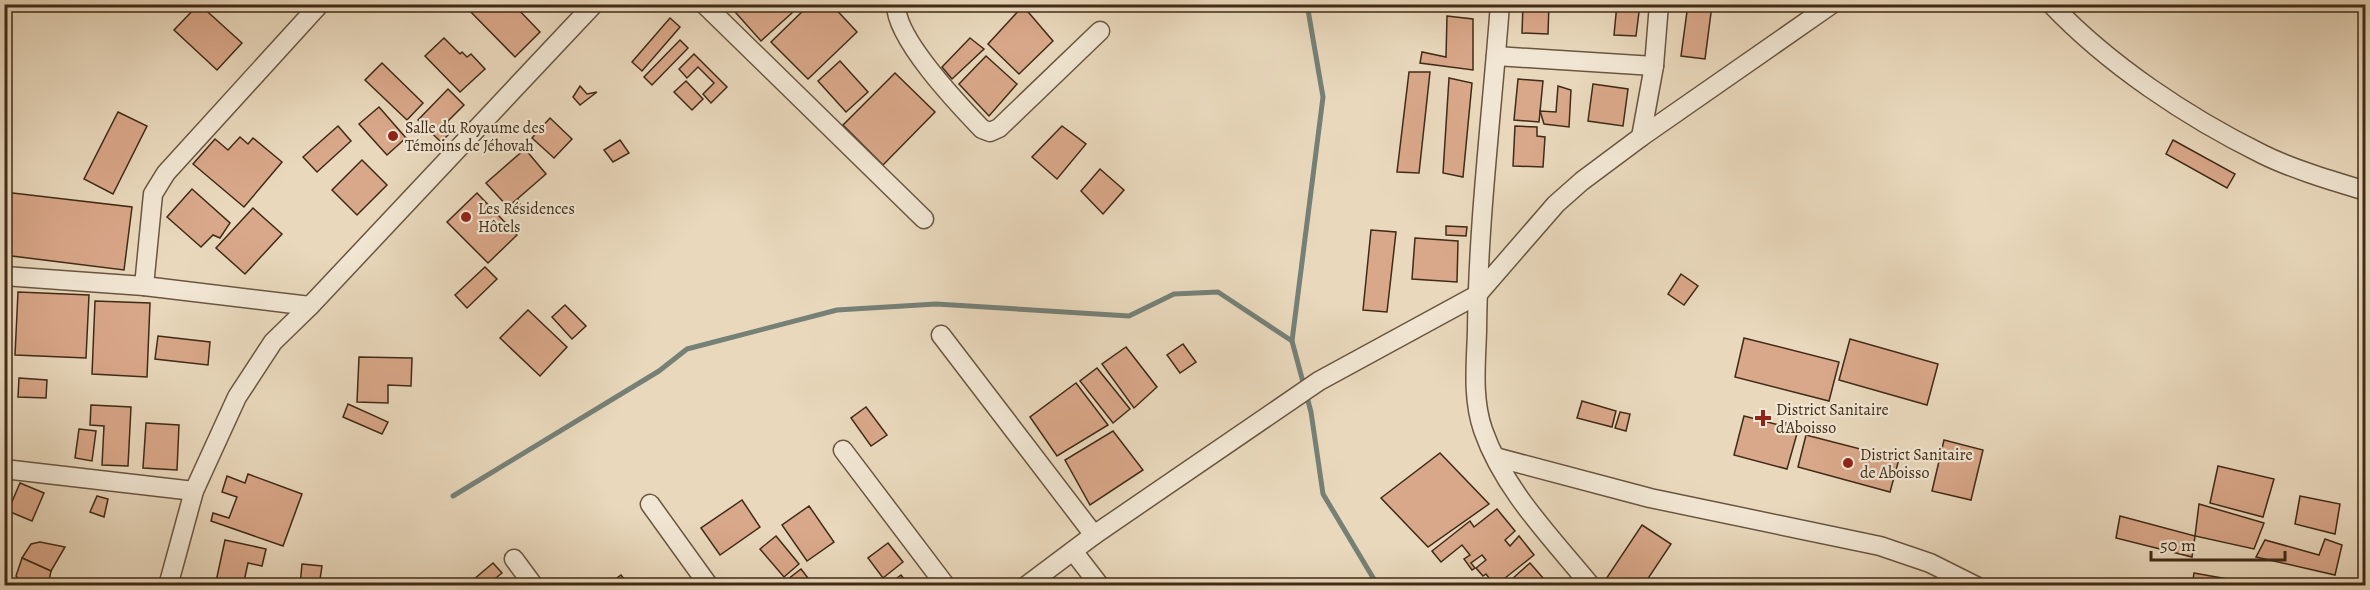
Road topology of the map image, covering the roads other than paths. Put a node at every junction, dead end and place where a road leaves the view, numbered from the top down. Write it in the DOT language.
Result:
graph roads {
  1 [pos="320,4"];
  2 [pos="594,4"];
  3 [pos="704,4"];
  4 [pos="896,4"];
  5 [pos="1500,4"];
  6 [pos="1659,4"];
  7 [pos="1832,4"];
  8 [pos="2050,4"];
  9 [pos="1100,31"];
  10 [pos="1496,56"];
  11 [pos="1654,66"];
  12 [pos="1641,137"];
  13 [pos="2366,191"];
  14 [pos="924,219"];
  15 [pos="4,276"];
  16 [pos="144,286"];
  17 [pos="1477,295"];
  18 [pos="310,306"];
  19 [pos="940,335"];
  20 [pos="843,450"];
  21 [pos="1495,457"];
  22 [pos="5,471"];
  23 [pos="194,491"];
  24 [pos="650,504"];
  25 [pos="1094,535"];
  26 [pos="1073,551"];
  27 [pos="514,559"];
  28 [pos="168,585"];
  29 [pos="534,585"];
  30 [pos="709,585"];
  31 [pos="946,585"];
  32 [pos="1026,585"];
  33 [pos="1100,585"];
  34 [pos="1591,585"];
  35 [pos="1976,585"];
  1 -- 16 [label="street"];
  2 -- 18 [label="street"];
  3 -- 14 [label="street"];
  4 -- 9 [label="street"];
  5 -- 10 [label="street"];
  6 -- 11 [label="street"];
  7 -- 12 [label="street"];
  8 -- 13 [label="street"];
  10 -- 11 [label="street"];
  10 -- 17 [label="street"];
  11 -- 12 [label="street"];
  12 -- 17 [label="street"];
  15 -- 16 [label="street"];
  16 -- 18 [label="street"];
  17 -- 21 [label="street"];
  17 -- 25 [label="street"];
  18 -- 23 [label="street"];
  19 -- 25 [label="street"];
  20 -- 31 [label="street"];
  21 -- 34 [label="street"];
  21 -- 35 [label="street"];
  22 -- 23 [label="street"];
  23 -- 28 [label="street"];
  24 -- 30 [label="street"];
  25 -- 26 [label="street"];
  26 -- 32 [label="street"];
  26 -- 33 [label="street"];
  27 -- 29 [label="street"];
}
